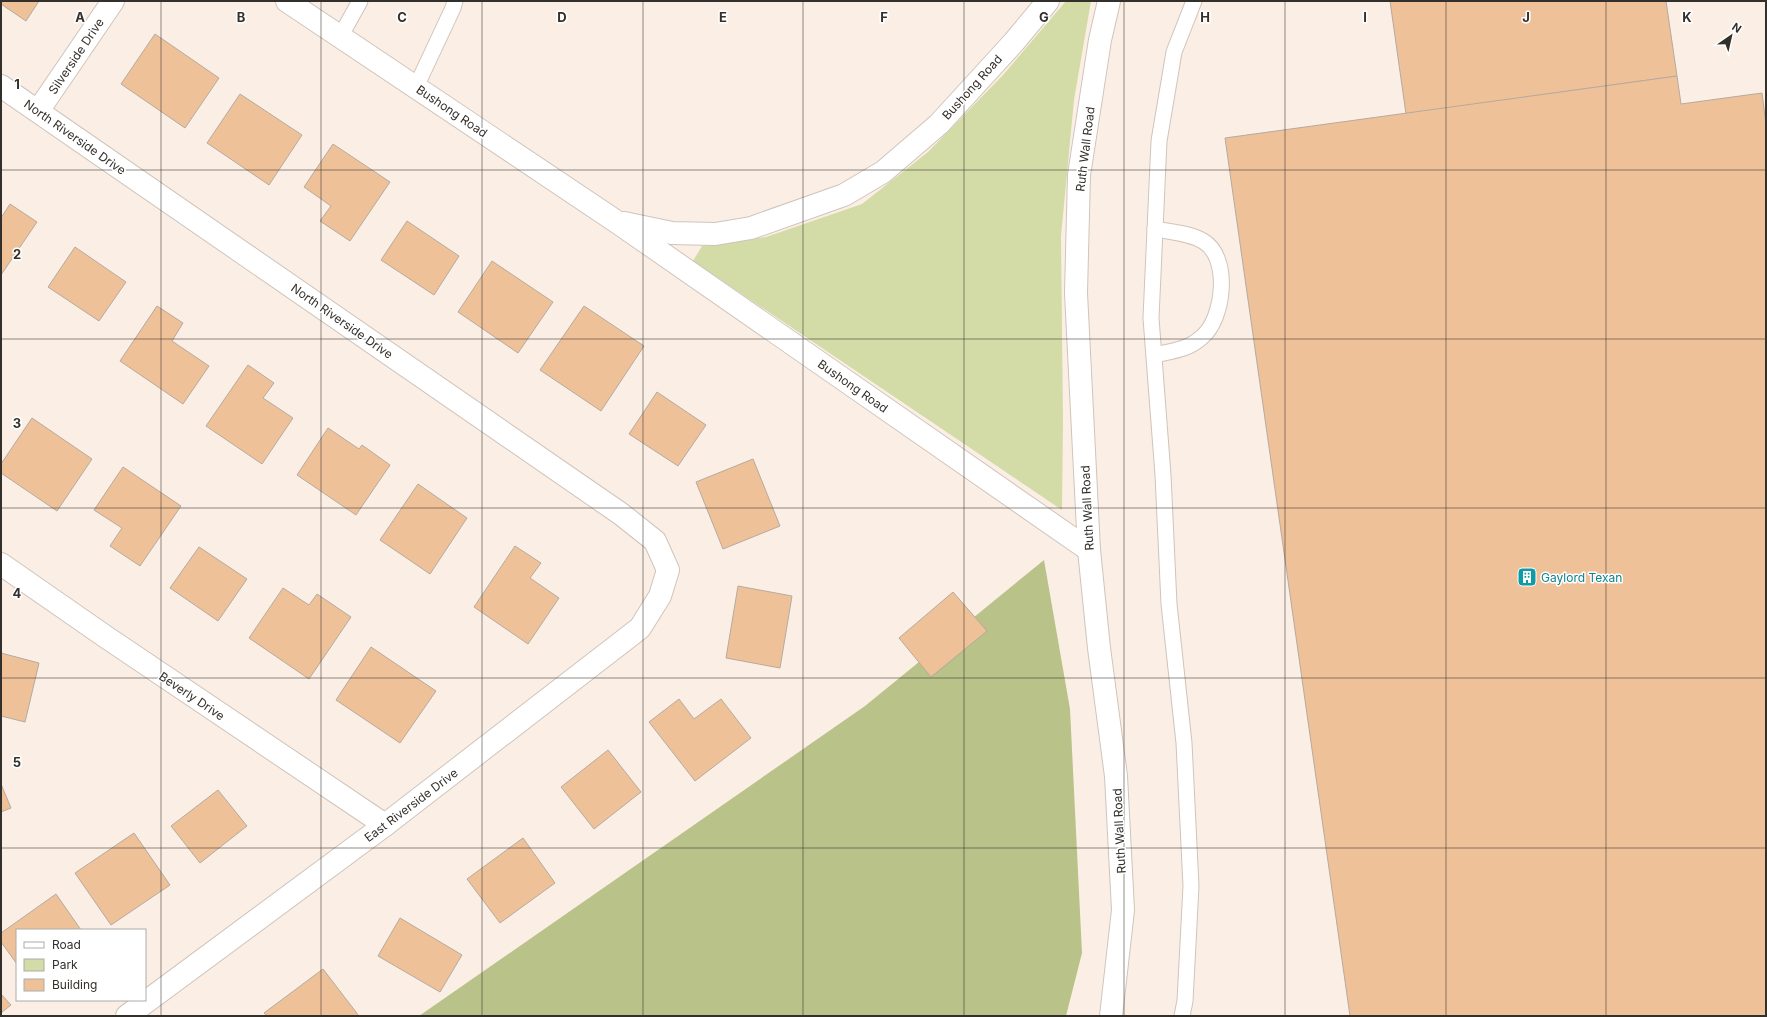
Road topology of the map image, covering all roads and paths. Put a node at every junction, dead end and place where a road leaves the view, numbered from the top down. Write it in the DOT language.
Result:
graph roads {
  1 [pos="113,1"];
  2 [pos="287,1"];
  3 [pos="360,1"];
  4 [pos="455,1"];
  5 [pos="1048,1"];
  6 [pos="1109,1"];
  7 [pos="1194,1"];
  8 [pos="340,36"];
  9 [pos="1,86"];
  10 [pos="416,87"];
  11 [pos="38,111"];
  12 [pos="617,222"];
  13 [pos="1155,229"];
  14 [pos="1154,355"];
  15 [pos="1089,550"];
  16 [pos="1,564"];
  17 [pos="668,570"];
  18 [pos="385,825"];
  19 [pos="127,1016"];
  20 [pos="1111,1016"];
  21 [pos="1182,1016"];
  1 -- 11 [label="street, Silverside Drive"];
  2 -- 8 [label="street, Bushong Road"];
  3 -- 8 [label="lane"];
  4 -- 10 [label="lane"];
  5 -- 12 [label="street, Bushong Road"];
  6 -- 15 [label="street, Ruth Wall Road"];
  7 -- 13 [label="lane"];
  8 -- 10 [label="street, Bushong Road"];
  9 -- 11 [label="street, North Riverside Drive"];
  10 -- 12 [label="street, Bushong Road"];
  11 -- 17 [label="street, North Riverside Drive"];
  12 -- 15 [label="street, Bushong Road"];
  13 -- 14 [label="lane"];
  13 -- 14 [label="lane"];
  14 -- 21 [label="lane"];
  15 -- 20 [label="street, Ruth Wall Road"];
  16 -- 18 [label="street, Beverly Drive"];
  17 -- 18 [label="street, East Riverside Drive"];
  18 -- 19 [label="street, East Riverside Drive"];
}
